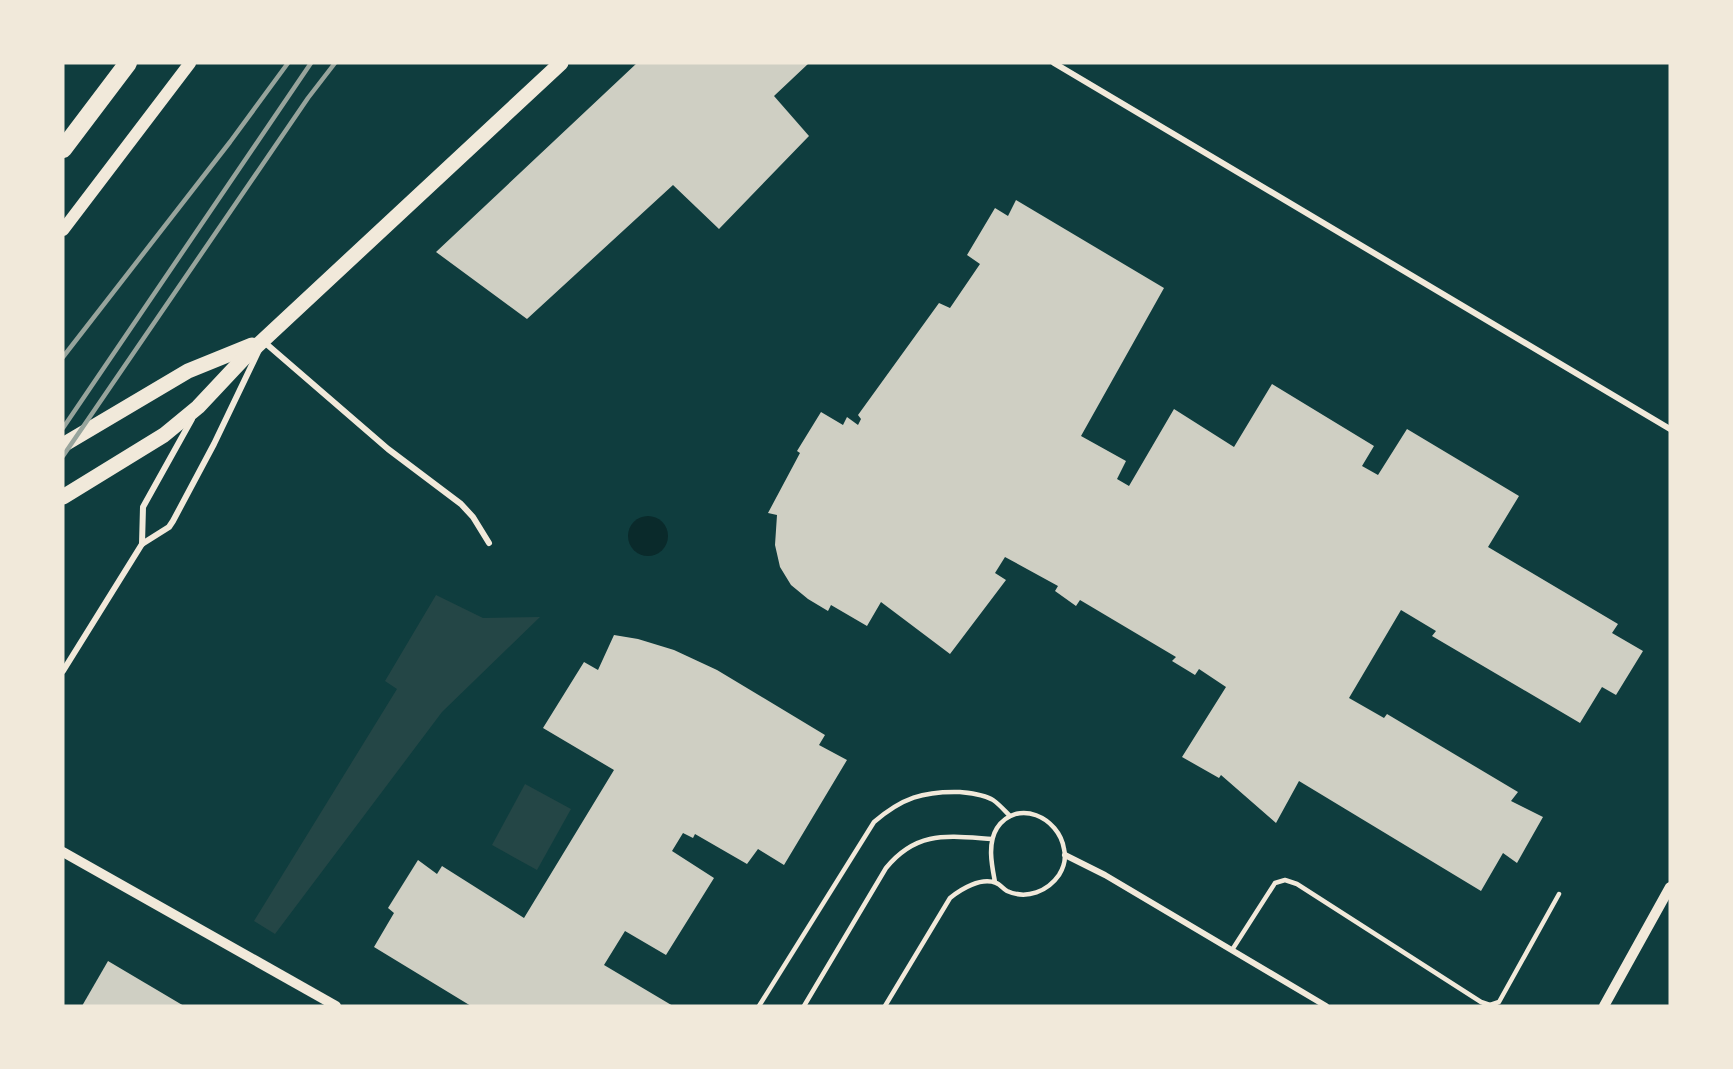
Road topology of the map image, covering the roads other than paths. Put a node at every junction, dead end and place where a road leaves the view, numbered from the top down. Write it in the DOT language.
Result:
graph roads {
  1 [pos="128,63"];
  2 [pos="190,63"];
  3 [pos="561,63"];
  4 [pos="1054,63"];
  5 [pos="63,149"];
  6 [pos="63,230"];
  7 [pos="264,340"];
  8 [pos="198,407"];
  9 [pos="1670,429"];
  10 [pos="63,445"];
  11 [pos="63,497"];
  12 [pos="489,543"];
  13 [pos="142,544"];
  14 [pos="65,667"];
  15 [pos="1010,816"];
  16 [pos="992,839"];
  17 [pos="63,852"];
  18 [pos="1065,855"];
  19 [pos="996,882"];
  20 [pos="1670,887"];
  21 [pos="1559,894"];
  22 [pos="1232,950"];
  23 [pos="336,1006"];
  24 [pos="759,1006"];
  25 [pos="804,1006"];
  26 [pos="885,1006"];
  27 [pos="1326,1006"];
  28 [pos="1604,1006"];
  1 -- 5 [label="highway"];
  2 -- 6 [label="main road"];
  3 -- 7 [label="main road"];
  4 -- 9 [label="street"];
  7 -- 8 [label="main road"];
  7 -- 10 [label="main road"];
  7 -- 12 [label="street"];
  7 -- 13 [label="street"];
  8 -- 11 [label="main road"];
  8 -- 13 [label="street"];
  13 -- 14 [label="street"];
  15 -- 16 [label="lane"];
  15 -- 18 [label="lane"];
  15 -- 24 [label="lane"];
  16 -- 19 [label="lane"];
  16 -- 25 [label="lane"];
  17 -- 23 [label="street"];
  18 -- 19 [label="lane"];
  18 -- 22 [label="street"];
  19 -- 26 [label="lane"];
  20 -- 28 [label="street"];
  21 -- 22 [label="lane"];
  22 -- 27 [label="street"];
}
